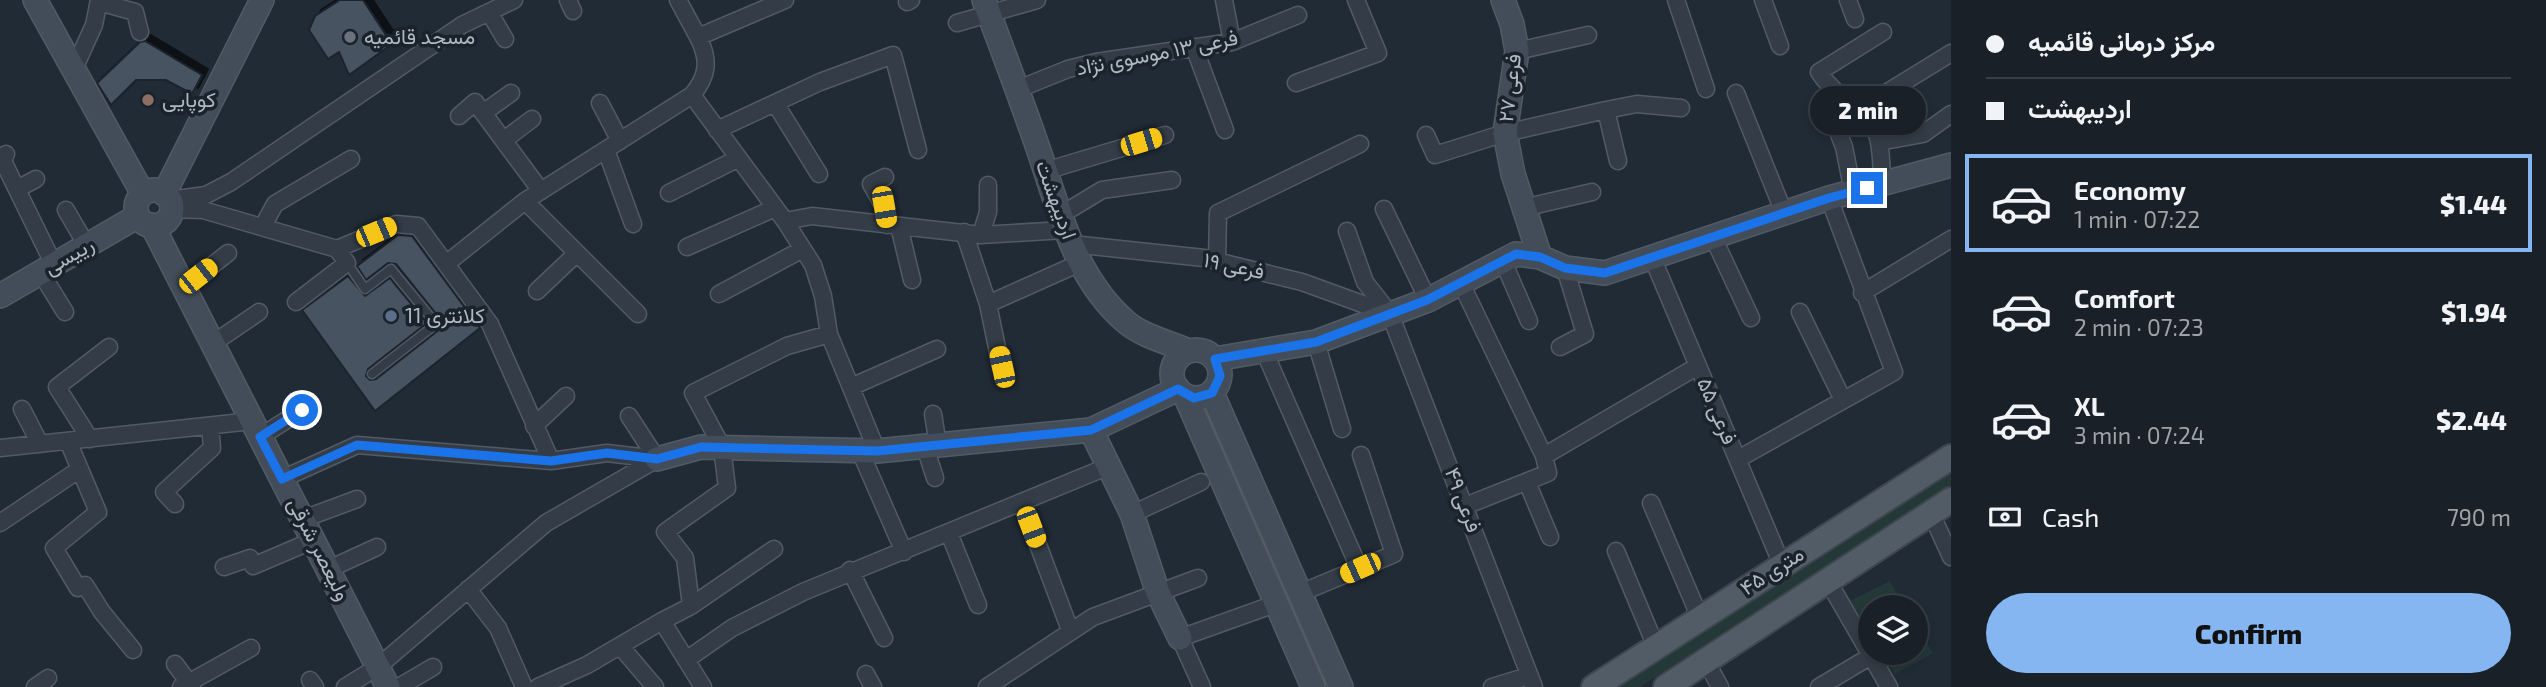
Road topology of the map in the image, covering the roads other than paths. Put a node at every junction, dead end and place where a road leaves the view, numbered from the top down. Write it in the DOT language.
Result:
graph roads {
  1 [pos="35,0"];
  2 [pos="262,0"];
  3 [pos="514,0"];
  4 [pos="678,0"];
  5 [pos="785,0"];
  6 [pos="1037,0"];
  7 [pos="1224,0"];
  8 [pos="1356,0"];
  9 [pos="1503,0"];
  10 [pos="1676,0"];
  11 [pos="1763,0"];
  12 [pos="1848,0"];
  13 [pos="99,1"];
  14 [pos="986,7"];
  15 [pos="489,12"];
  16 [pos="1298,15"];
  17 [pos="1855,19"];
  18 [pos="957,23"];
  19 [pos="140,32"];
  20 [pos="1883,32"];
  21 [pos="1588,35"];
  22 [pos="698,37"];
  23 [pos="505,39"];
  24 [pos="1232,42"];
  25 [pos="1780,46"];
  26 [pos="1194,47"];
  27 [pos="1517,51"];
  28 [pos="1951,53"];
  29 [pos="73,71"];
  30 [pos="1296,83"];
  31 [pos="1706,89"];
  32 [pos="1017,90"];
  33 [pos="510,93"];
  34 [pos="1736,93"];
  35 [pos="692,95"];
  36 [pos="600,103"];
  37 [pos="775,103"];
  38 [pos="1681,108"];
  39 [pos="1860,109"];
  40 [pos="1606,110"];
  41 [pos="483,113"];
  42 [pos="1951,114"];
  43 [pos="459,116"];
  44 [pos="532,119"];
  45 [pos="1835,124"];
  46 [pos="717,130"];
  47 [pos="1225,130"];
  48 [pos="1505,133"];
  49 [pos="1165,135"];
  50 [pos="1426,135"];
  51 [pos="504,140"];
  52 [pos="1879,142"];
  53 [pos="1360,144"];
  54 [pos="613,145"];
  55 [pos="918,150"];
  56 [pos="6,154"];
  57 [pos="351,159"];
  58 [pos="737,159"];
  59 [pos="1618,161"];
  60 [pos="1951,164"];
  61 [pos="1045,171"];
  62 [pos="819,174"];
  63 [pos="885,177"];
  64 [pos="36,179"];
  65 [pos="1172,180"];
  66 [pos="1882,183"];
  67 [pos="988,185"];
  68 [pos="17,189"];
  69 [pos="541,191"];
  70 [pos="1592,192"];
  71 [pos="1853,192"];
  72 [pos="669,193"];
  73 [pos="1829,198"];
  74 [pos="525,201"];
  75 [pos="156,206"];
  76 [pos="1524,208"];
  77 [pos="1384,209"];
  78 [pos="66,210"];
  79 [pos="1784,213"];
  80 [pos="780,215"];
  81 [pos="633,224"];
  82 [pos="263,226"];
  83 [pos="893,226"];
  84 [pos="1347,230"];
  85 [pos="964,232"];
  86 [pos="981,234"];
  87 [pos="1713,237"];
  88 [pos="1069,238"];
  89 [pos="1951,239"];
  90 [pos="87,246"];
  91 [pos="687,247"];
  92 [pos="337,249"];
  93 [pos="803,249"];
  94 [pos="228,253"];
  95 [pos="577,253"];
  96 [pos="1540,257"];
  97 [pos="1652,257"];
  98 [pos="1217,261"];
  99 [pos="1503,261"];
  100 [pos="347,263"];
  101 [pos="446,264"];
  102 [pos="1565,268"];
  103 [pos="48,269"];
  104 [pos="912,280"];
  105 [pos="1461,283"];
  106 [pos="183,288"];
  107 [pos="537,290"];
  108 [pos="1862,293"];
  109 [pos="719,294"];
  110 [pos="0,296"];
  111 [pos="1427,300"];
  112 [pos="296,302"];
  113 [pos="988,304"];
  114 [pos="65,312"];
  115 [pos="259,312"];
  116 [pos="1800,312"];
  117 [pos="638,314"];
  118 [pos="1390,314"];
  119 [pos="1751,318"];
  120 [pos="1530,321"];
  121 [pos="1128,324"];
  122 [pos="829,334"];
  123 [pos="1316,342"];
  124 [pos="212,344"];
  125 [pos="109,347"];
  126 [pos="1560,347"];
  127 [pos="937,349"];
  128 [pos="1189,351"];
  129 [pos="1265,352"];
  130 [pos="1215,359"];
  131 [pos="1698,366"];
  132 [pos="1002,367"];
  133 [pos="372,374"];
  134 [pos="1179,386"];
  135 [pos="851,387"];
  136 [pos="1212,393"];
  137 [pos="566,396"];
  138 [pos="1843,400"];
  139 [pos="22,409"];
  140 [pos="302,410"];
  141 [pos="933,414"];
  142 [pos="629,415"];
  143 [pos="210,426"];
  144 [pos="534,426"];
  145 [pos="256,429"];
  146 [pos="1342,429"];
  147 [pos="1091,430"];
  148 [pos="90,439"];
  149 [pos="68,441"];
  150 [pos="40,444"];
  151 [pos="932,446"];
  152 [pos="722,447"];
  153 [pos="0,448"];
  154 [pos="868,451"];
  155 [pos="1361,455"];
  156 [pos="1544,456"];
  157 [pos="1951,457"];
  158 [pos="657,459"];
  159 [pos="1738,459"];
  160 [pos="551,461"];
  161 [pos="1110,466"];
  162 [pos="80,469"];
  163 [pos="935,478"];
  164 [pos="282,479"];
  165 [pos="1201,482"];
  166 [pos="1527,482"];
  167 [pos="357,499"];
  168 [pos="1022,502"];
  169 [pos="1651,503"];
  170 [pos="175,504"];
  171 [pos="1465,506"];
  172 [pos="1941,506"];
  173 [pos="1132,514"];
  174 [pos="303,519"];
  175 [pos="0,523"];
  176 [pos="949,533"];
  177 [pos="1550,537"];
  178 [pos="314,540"];
  179 [pos="377,548"];
  180 [pos="774,549"];
  181 [pos="1616,551"];
  182 [pos="904,552"];
  183 [pos="1951,557"];
  184 [pos="1783,565"];
  185 [pos="225,567"];
  186 [pos="1360,568"];
  187 [pos="329,569"];
  188 [pos="850,570"];
  189 [pos="1198,578"];
  190 [pos="1828,581"];
  191 [pos="468,589"];
  192 [pos="1158,593"];
  193 [pos="1298,594"];
  194 [pos="1275,604"];
  195 [pos="978,605"];
  196 [pos="691,606"];
  197 [pos="1700,618"];
  198 [pos="662,621"];
  199 [pos="1070,630"];
  200 [pos="1858,633"];
  201 [pos="884,638"];
  202 [pos="1180,638"];
  203 [pos="621,647"];
  204 [pos="1656,647"];
  205 [pos="251,648"];
  206 [pos="133,650"];
  207 [pos="686,660"];
  208 [pos="1706,661"];
  209 [pos="175,664"];
  210 [pos="1858,664"];
  211 [pos="1876,665"];
  212 [pos="433,667"];
  213 [pos="383,676"];
  214 [pos="1531,682"];
  215 [pos="187,685"];
  216 [pos="345,687"];
  217 [pos="398,687"];
  218 [pos="524,687"];
  219 [pos="538,687"];
  220 [pos="655,687"];
  221 [pos="703,687"];
  222 [pos="987,687"];
  223 [pos="1202,687"];
  224 [pos="1313,687"];
  225 [pos="1342,687"];
  226 [pos="1492,687"];
  227 [pos="1594,687"];
  228 [pos="1666,687"];
  229 [pos="1720,687"];
  230 [pos="1819,687"];
  231 [pos="1889,687"];
  1 -- 29 [label="main road, ولیعصر شرقی"];
  2 -- 75 [label="main road"];
  3 -- 15 [label="street"];
  4 -- 22 [label="street"];
  5 -- 22 [label="street"];
  6 -- 14 [label="street"];
  7 -- 24 [label="street"];
  8 -- 30 [label="street"];
  9 -- 27 [label="main road, فرعی ۲۷"];
  10 -- 31 [label="street"];
  11 -- 25 [label="street"];
  12 -- 17 [label="street"];
  13 -- 19 [label="street"];
  13 -- 29 [label="street"];
  14 -- 18 [label="street"];
  14 -- 32 [label="main road, اردیبهشت"];
  15 -- 23 [label="street"];
  15 -- 75 [label="street"];
  16 -- 24 [label="street, فرعی ۱‍۳ موسوی نژاد"];
  20 -- 39 [label="street"];
  21 -- 27 [label="street"];
  22 -- 35 [label="street"];
  24 -- 26 [label="street, فرعی ۱‍۳ موسوی نژاد"];
  26 -- 32 [label="street, فرعی ۱‍۳ موسوی نژاد"];
  26 -- 47 [label="street"];
  27 -- 48 [label="main road, فرعی ۲۷"];
  28 -- 39 [label="street"];
  29 -- 75 [label="main road, ولیعصر شرقی"];
  32 -- 61 [label="main road, اردیبهشت"];
  33 -- 41 [label="street"];
  34 -- 79 [label="street"];
  35 -- 46 [label="street"];
  35 -- 54 [label="street"];
  36 -- 54 [label="street"];
  37 -- 46 [label="street"];
  37 -- 55 [label="street"];
  37 -- 62 [label="street"];
  38 -- 40 [label="street"];
  39 -- 52 [label="street"];
  40 -- 48 [label="street"];
  40 -- 59 [label="street"];
  41 -- 43 [label="street"];
  41 -- 51 [label="street"];
  42 -- 52 [label="street"];
  44 -- 51 [label="street"];
  45 -- 71 [label="street"];
  46 -- 58 [label="street"];
  48 -- 50 [label="street"];
  48 -- 76 [label="main road, فرعی ۲۷"];
  49 -- 61 [label="street"];
  51 -- 69 [label="street"];
  52 -- 66 [label="street"];
  53 -- 98 [label="street"];
  54 -- 69 [label="street"];
  54 -- 81 [label="street"];
  56 -- 68 [label="street"];
  57 -- 82 [label="street"];
  58 -- 72 [label="street"];
  58 -- 80 [label="street"];
  60 -- 66 [label="main road, اردیبهشت"];
  61 -- 88 [label="main road, اردیبهشت"];
  63 -- 83 [label="street"];
  64 -- 68 [label="street"];
  65 -- 88 [label="street"];
  66 -- 71 [label="main road, اردیبهشت"];
  67 -- 86 [label="street"];
  68 -- 103 [label="street"];
  69 -- 74 [label="street"];
  70 -- 76 [label="street"];
  71 -- 73 [label="main road, اردیبهشت"];
  73 -- 79 [label="main road, اردیبهشت"];
  73 -- 108 [label="street"];
  74 -- 95 [label="street"];
  74 -- 101 [label="street"];
  75 -- 82 [label="street"];
  75 -- 90 [label="main road, رییسی"];
  75 -- 106 [label="main road, ولیعصر شرقی"];
  76 -- 96 [label="main road, فرعی ۲۷"];
  77 -- 111 [label="street"];
  78 -- 90 [label="street"];
  79 -- 87 [label="main road, اردیبهشت"];
  80 -- 83 [label="street, فرعی ۱۹"];
  80 -- 91 [label="street, فرعی ۱۹"];
  80 -- 93 [label="street"];
  82 -- 92 [label="street"];
  83 -- 85 [label="street, فرعی ۱۹"];
  83 -- 104 [label="street"];
  84 -- 118 [label="street, فرعی ۴۹"];
  85 -- 86 [label="street, فرعی ۱۹"];
  85 -- 113 [label="street"];
  86 -- 88 [label="street, فرعی ۱۹"];
  87 -- 97 [label="main road, اردیبهشت"];
  87 -- 119 [label="street"];
  88 -- 98 [label="street, فرعی ۱۹"];
  88 -- 113 [label="street"];
  88 -- 121 [label="main road, اردیبهشت"];
  89 -- 108 [label="street"];
  90 -- 103 [label="main road, رییسی"];
  92 -- 100 [label="street"];
  92 -- 101 [label="street"];
  93 -- 109 [label="street"];
  93 -- 122 [label="street"];
  94 -- 106 [label="street"];
  95 -- 107 [label="street"];
  95 -- 117 [label="street"];
  96 -- 99 [label="main road, اردیبهشت"];
  96 -- 102 [label="main road, اردیبهشت"];
  97 -- 102 [label="main road, اردیبهشت"];
  97 -- 131 [label="street, فرعی ۵۵"];
  98 -- 118 [label="street, فرعی ۱۹"];
  99 -- 105 [label="main road, اردیبهشت"];
  99 -- 120 [label="street"];
  100 -- 112 [label="street"];
  100 -- 133 [label="lane"];
  101 -- 144 [label="street"];
  102 -- 126 [label="street"];
  103 -- 110 [label="main road, رییسی"];
  103 -- 114 [label="street"];
  105 -- 111 [label="main road, اردیبهشت"];
  105 -- 156 [label="street"];
  106 -- 124 [label="main road, ولیعصر شرقی"];
  108 -- 138 [label="street"];
  111 -- 118 [label="main road, اردیبهشت"];
  113 -- 132 [label="street"];
  115 -- 124 [label="street"];
  116 -- 138 [label="street"];
  118 -- 123 [label="main road, اردیبهشت"];
  118 -- 171 [label="street, فرعی ۴۹"];
  121 -- 128 [label="main road, اردیبهشت"];
  121 -- 134 [label="main road"];
  122 -- 135 [label="street"];
  122 -- 152 [label="street"];
  123 -- 129 [label="main road, اردیبهشت"];
  123 -- 146 [label="street"];
  124 -- 145 [label="main road, ولیعصر شرقی"];
  125 -- 148 [label="street"];
  127 -- 135 [label="street"];
  128 -- 130 [label="main road, اردیبهشت"];
  128 -- 134 [label="main road"];
  129 -- 130 [label="main road, اردیبهشت"];
  129 -- 186 [label="street"];
  130 -- 136 [label="main road"];
  131 -- 156 [label="street"];
  131 -- 159 [label="street, فرعی ۵۵"];
  134 -- 136 [label="main road"];
  134 -- 147 [label="main road"];
  134 -- 194 [label="main road"];
  135 -- 154 [label="street"];
  136 -- 193 [label="main road"];
  137 -- 144 [label="street"];
  138 -- 159 [label="street"];
  139 -- 150 [label="street"];
  140 -- 145 [label="street"];
  141 -- 151 [label="street"];
  142 -- 158 [label="street"];
  143 -- 145 [label="street"];
  143 -- 148 [label="street"];
  143 -- 170 [label="street"];
  144 -- 160 [label="street"];
  145 -- 164 [label="main road, ولیعصر شرقی"];
  147 -- 151 [label="main road"];
  147 -- 161 [label="main road"];
  148 -- 149 [label="street"];
  149 -- 150 [label="street"];
  149 -- 162 [label="street"];
  150 -- 153 [label="street"];
  151 -- 154 [label="main road"];
  151 -- 163 [label="street"];
  152 -- 154 [label="main road"];
  152 -- 158 [label="main road"];
  152 -- 196 [label="street"];
  154 -- 182 [label="street"];
  155 -- 186 [label="street"];
  156 -- 166 [label="street"];
  157 -- 184 [label="main road, ۴۵ متری"];
  158 -- 160 [label="street"];
  158 -- 191 [label="street"];
  159 -- 184 [label="street, فرعی ۵۵"];
  160 -- 164 [label="street"];
  161 -- 168 [label="street"];
  161 -- 173 [label="main road"];
  162 -- 175 [label="street"];
  162 -- 206 [label="street"];
  164 -- 174 [label="main road, ولیعصر شرقی"];
  165 -- 173 [label="street"];
  166 -- 171 [label="street"];
  166 -- 177 [label="street"];
  167 -- 174 [label="street"];
  168 -- 176 [label="street"];
  168 -- 199 [label="street"];
  169 -- 197 [label="street"];
  171 -- 214 [label="street, فرعی ۴۹"];
  172 -- 183 [label="street"];
  172 -- 190 [label="main road, ۴۵ متری"];
  173 -- 192 [label="main road"];
  174 -- 178 [label="main road, ولیعصر شرقی"];
  176 -- 182 [label="street"];
  176 -- 195 [label="street"];
  178 -- 185 [label="street"];
  178 -- 187 [label="main road, ولیعصر شرقی"];
  179 -- 187 [label="street"];
  180 -- 196 [label="street"];
  181 -- 204 [label="street"];
  182 -- 188 [label="street"];
  184 -- 197 [label="main road, ۴۵ متری"];
  186 -- 193 [label="street"];
  187 -- 213 [label="main road, ولیعصر شرقی"];
  188 -- 201 [label="street"];
  188 -- 207 [label="street"];
  189 -- 192 [label="street"];
  190 -- 200 [label="street"];
  190 -- 208 [label="main road, ۴۵ متری"];
  191 -- 213 [label="street"];
  191 -- 218 [label="street"];
  192 -- 199 [label="street"];
  192 -- 202 [label="main road"];
  193 -- 225 [label="main road"];
  194 -- 202 [label="street"];
  194 -- 224 [label="main road"];
  196 -- 198 [label="street"];
  197 -- 204 [label="main road, ۴۵ متری"];
  198 -- 203 [label="street"];
  198 -- 207 [label="street"];
  199 -- 222 [label="street"];
  202 -- 223 [label="street"];
  203 -- 219 [label="street"];
  203 -- 220 [label="street"];
  204 -- 227 [label="main road, ۴۵ متری"];
  205 -- 215 [label="street"];
  207 -- 221 [label="street"];
  208 -- 228 [label="main road, ۴۵ متری"];
  208 -- 229 [label="street"];
  209 -- 215 [label="street"];
  210 -- 230 [label="street"];
  211 -- 231 [label="street"];
  212 -- 217 [label="street"];
  213 -- 216 [label="street"];
  214 -- 226 [label="street"];
}
